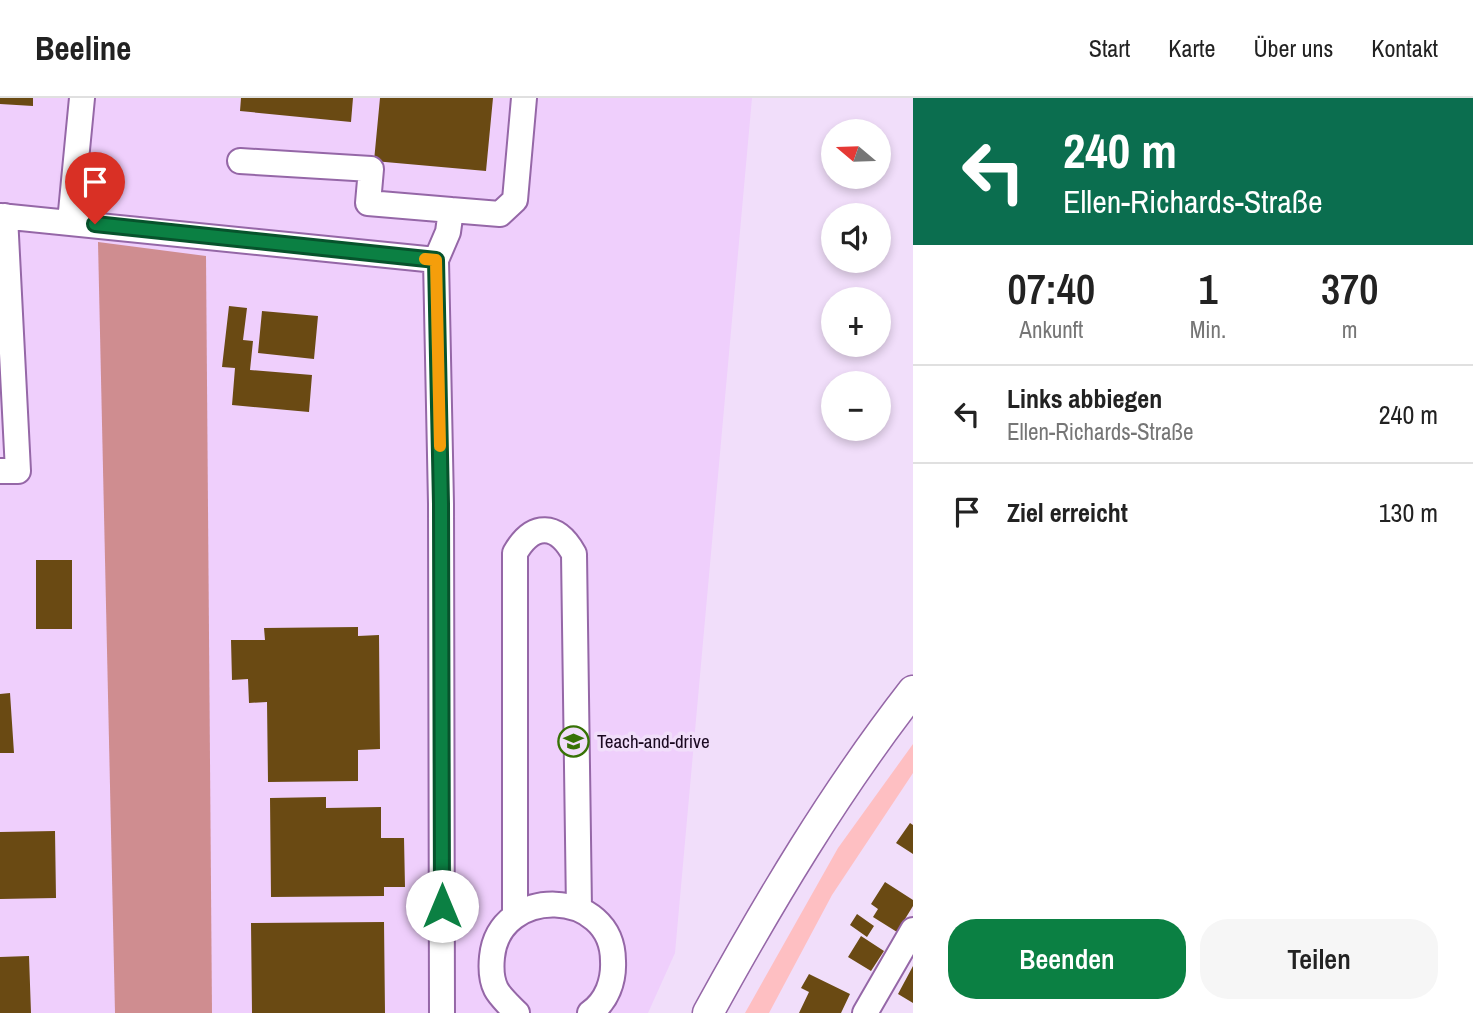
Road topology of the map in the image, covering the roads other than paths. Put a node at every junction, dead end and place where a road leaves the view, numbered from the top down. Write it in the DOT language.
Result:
graph roads {
  1 [pos="82,98"];
  2 [pos="524,98"];
  3 [pos="240,161"];
  4 [pos="452,210"];
  5 [pos="2,216"];
  6 [pos="70,222"];
  7 [pos="3,247"];
  8 [pos="436,260"];
  9 [pos="0,471"];
  10 [pos="913,691"];
  11 [pos="579,909"];
  12 [pos="515,915"];
  13 [pos="913,930"];
  14 [pos="442,1013"];
  15 [pos="517,1013"];
  16 [pos="590,1013"];
  17 [pos="708,1013"];
  18 [pos="865,1013"];
  1 -- 6 [label="street"];
  2 -- 4 [label="street"];
  3 -- 4 [label="street"];
  4 -- 8 [label="street"];
  5 -- 6 [label="street"];
  5 -- 7 [label="street"];
  6 -- 8 [label="street"];
  7 -- 9 [label="street"];
  8 -- 14 [label="street"];
  10 -- 17 [label="main road"];
  11 -- 12 [label="street"];
  11 -- 12 [label="street"];
  11 -- 16 [label="street"];
  12 -- 15 [label="street"];
  13 -- 18 [label="street"];
}
